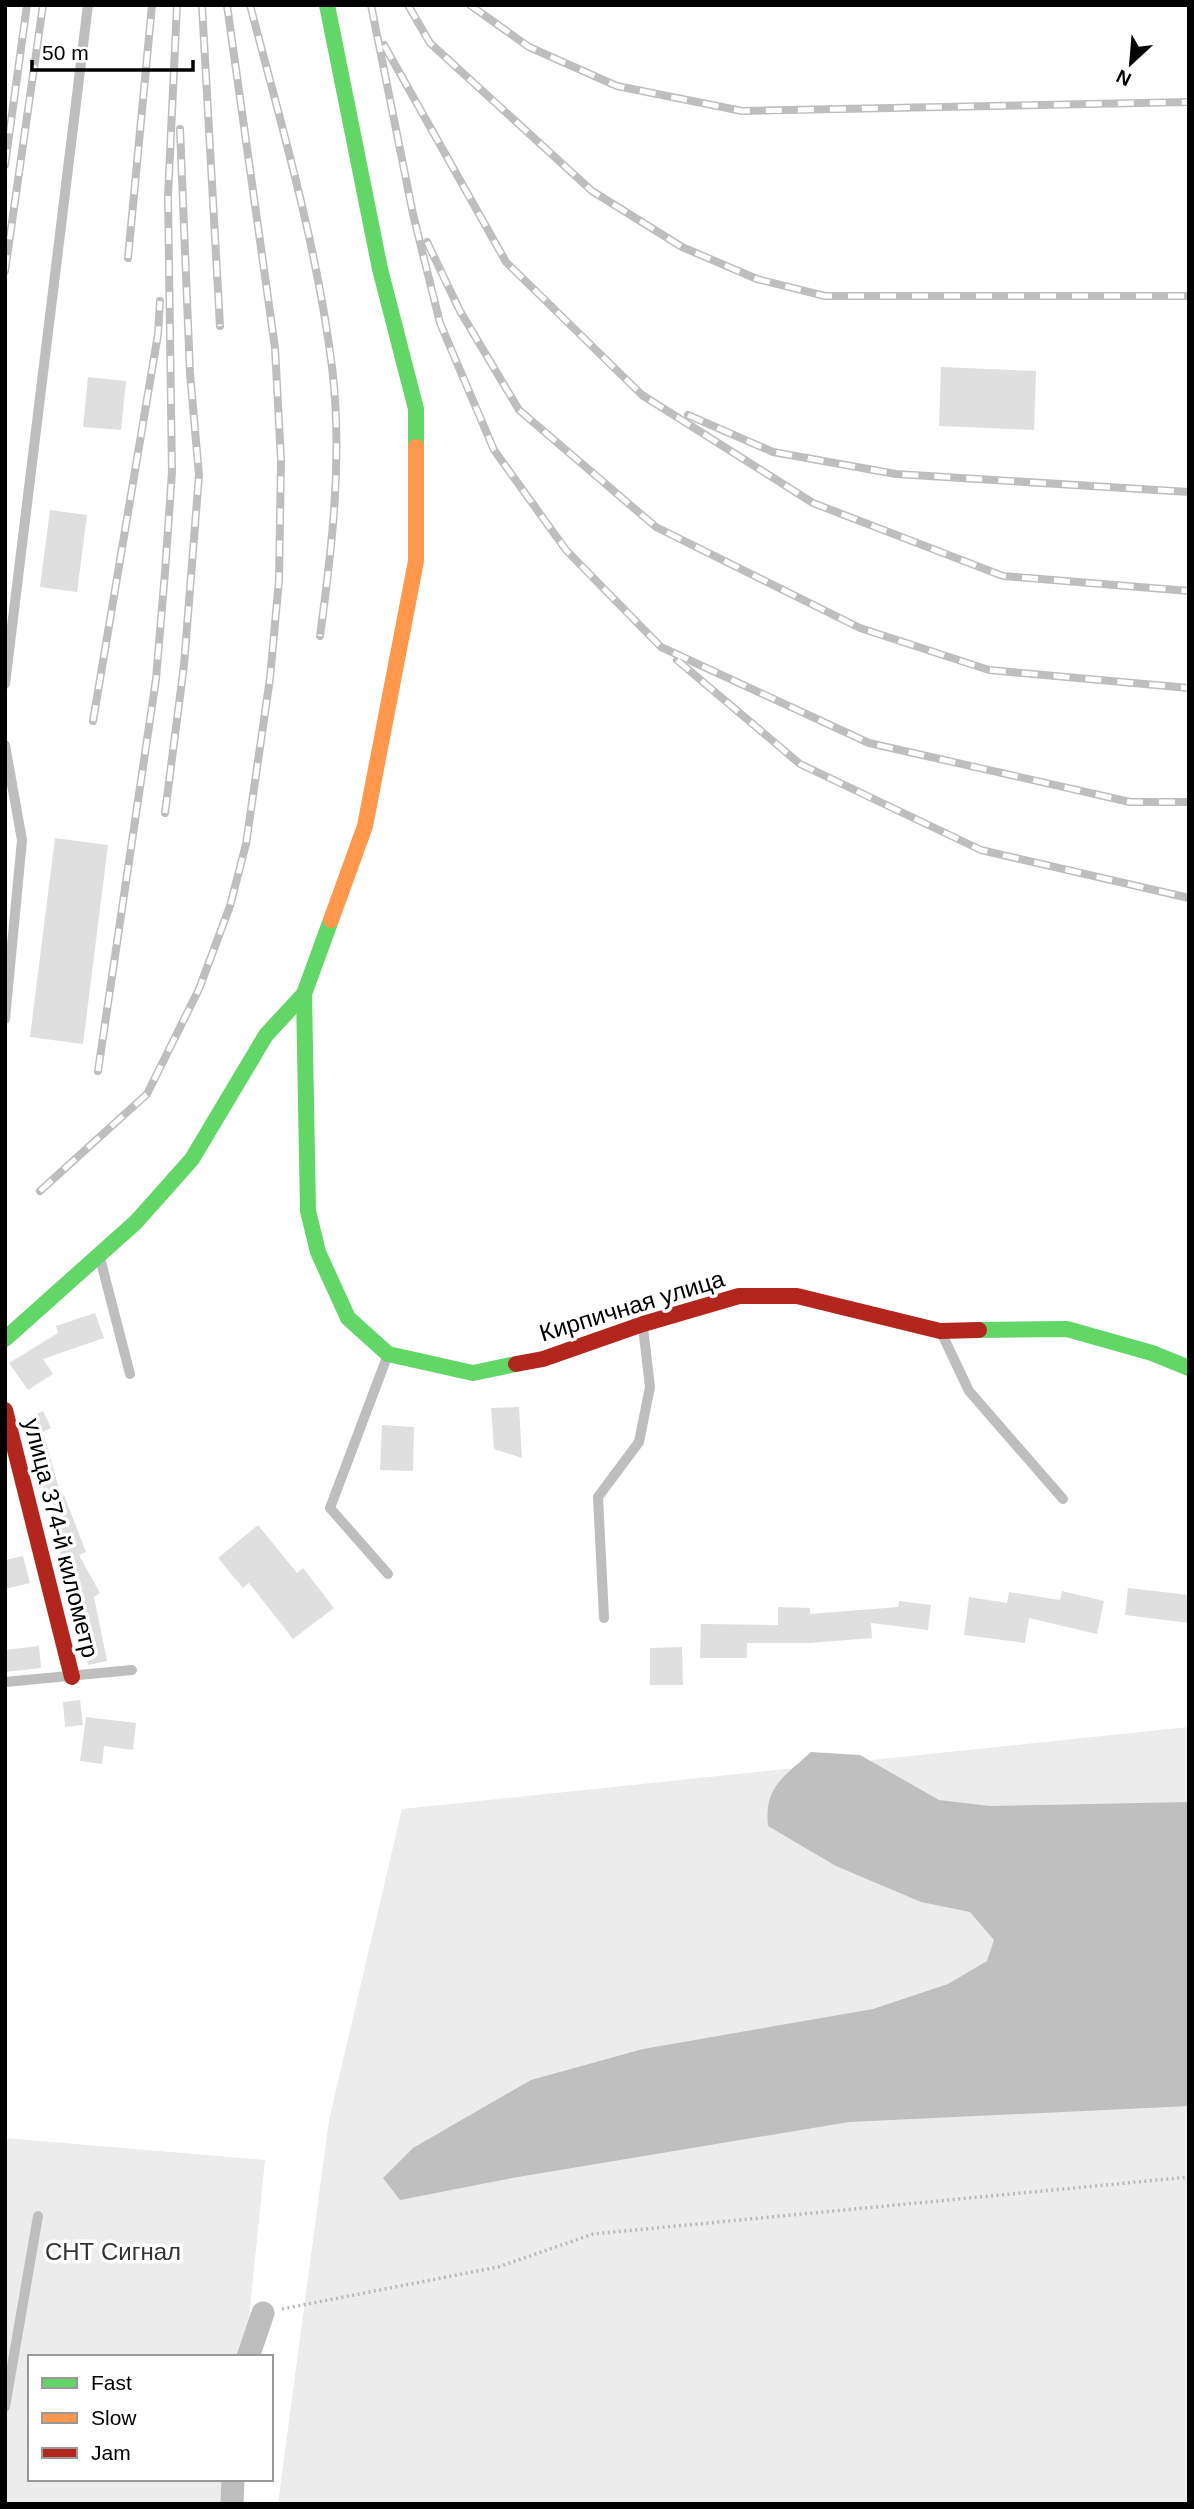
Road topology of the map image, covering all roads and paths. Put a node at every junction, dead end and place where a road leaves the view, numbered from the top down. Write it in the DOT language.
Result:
graph roads {
  1 [pos="88,5"];
  2 [pos="327,5"];
  3 [pos="5,684"];
  4 [pos="5,745"];
  5 [pos="304,994"];
  6 [pos="5,1019"];
  7 [pos="99,1255"];
  8 [pos="643,1324"];
  9 [pos="940,1331"];
  10 [pos="5,1339"];
  11 [pos="388,1354"];
  12 [pos="1189,1368"];
  13 [pos="130,1374"];
  14 [pos="5,1410"];
  15 [pos="1063,1499"];
  16 [pos="388,1574"];
  17 [pos="604,1618"];
  18 [pos="132,1670"];
  19 [pos="72,1677"];
  20 [pos="5,1682"];
  21 [pos="1189,2177"];
  22 [pos="38,2216"];
  23 [pos="263,2313"];
  24 [pos="249,2355"];
  25 [pos="5,2407"];
  26 [pos="233,2481"];
  27 [pos="232,2504"];
  1 -- 3 [label="lane"];
  2 -- 5 [label="street"];
  4 -- 6 [label="lane"];
  5 -- 7 [label="street"];
  5 -- 11 [label="street, Кирпичная улица"];
  7 -- 10 [label="street"];
  7 -- 13 [label="lane"];
  8 -- 9 [label="street, Кирпичная улица"];
  8 -- 11 [label="street, Кирпичная улица"];
  8 -- 17 [label="lane"];
  9 -- 12 [label="street, Кирпичная улица"];
  9 -- 15 [label="lane"];
  11 -- 16 [label="lane"];
  14 -- 19 [label="street, улица 374-й километр"];
  18 -- 19 [label="lane"];
  19 -- 20 [label="lane"];
  21 -- 23 [label="path"];
  22 -- 25 [label="lane"];
  23 -- 24 [label="street"];
  26 -- 27 [label="street"];
}
